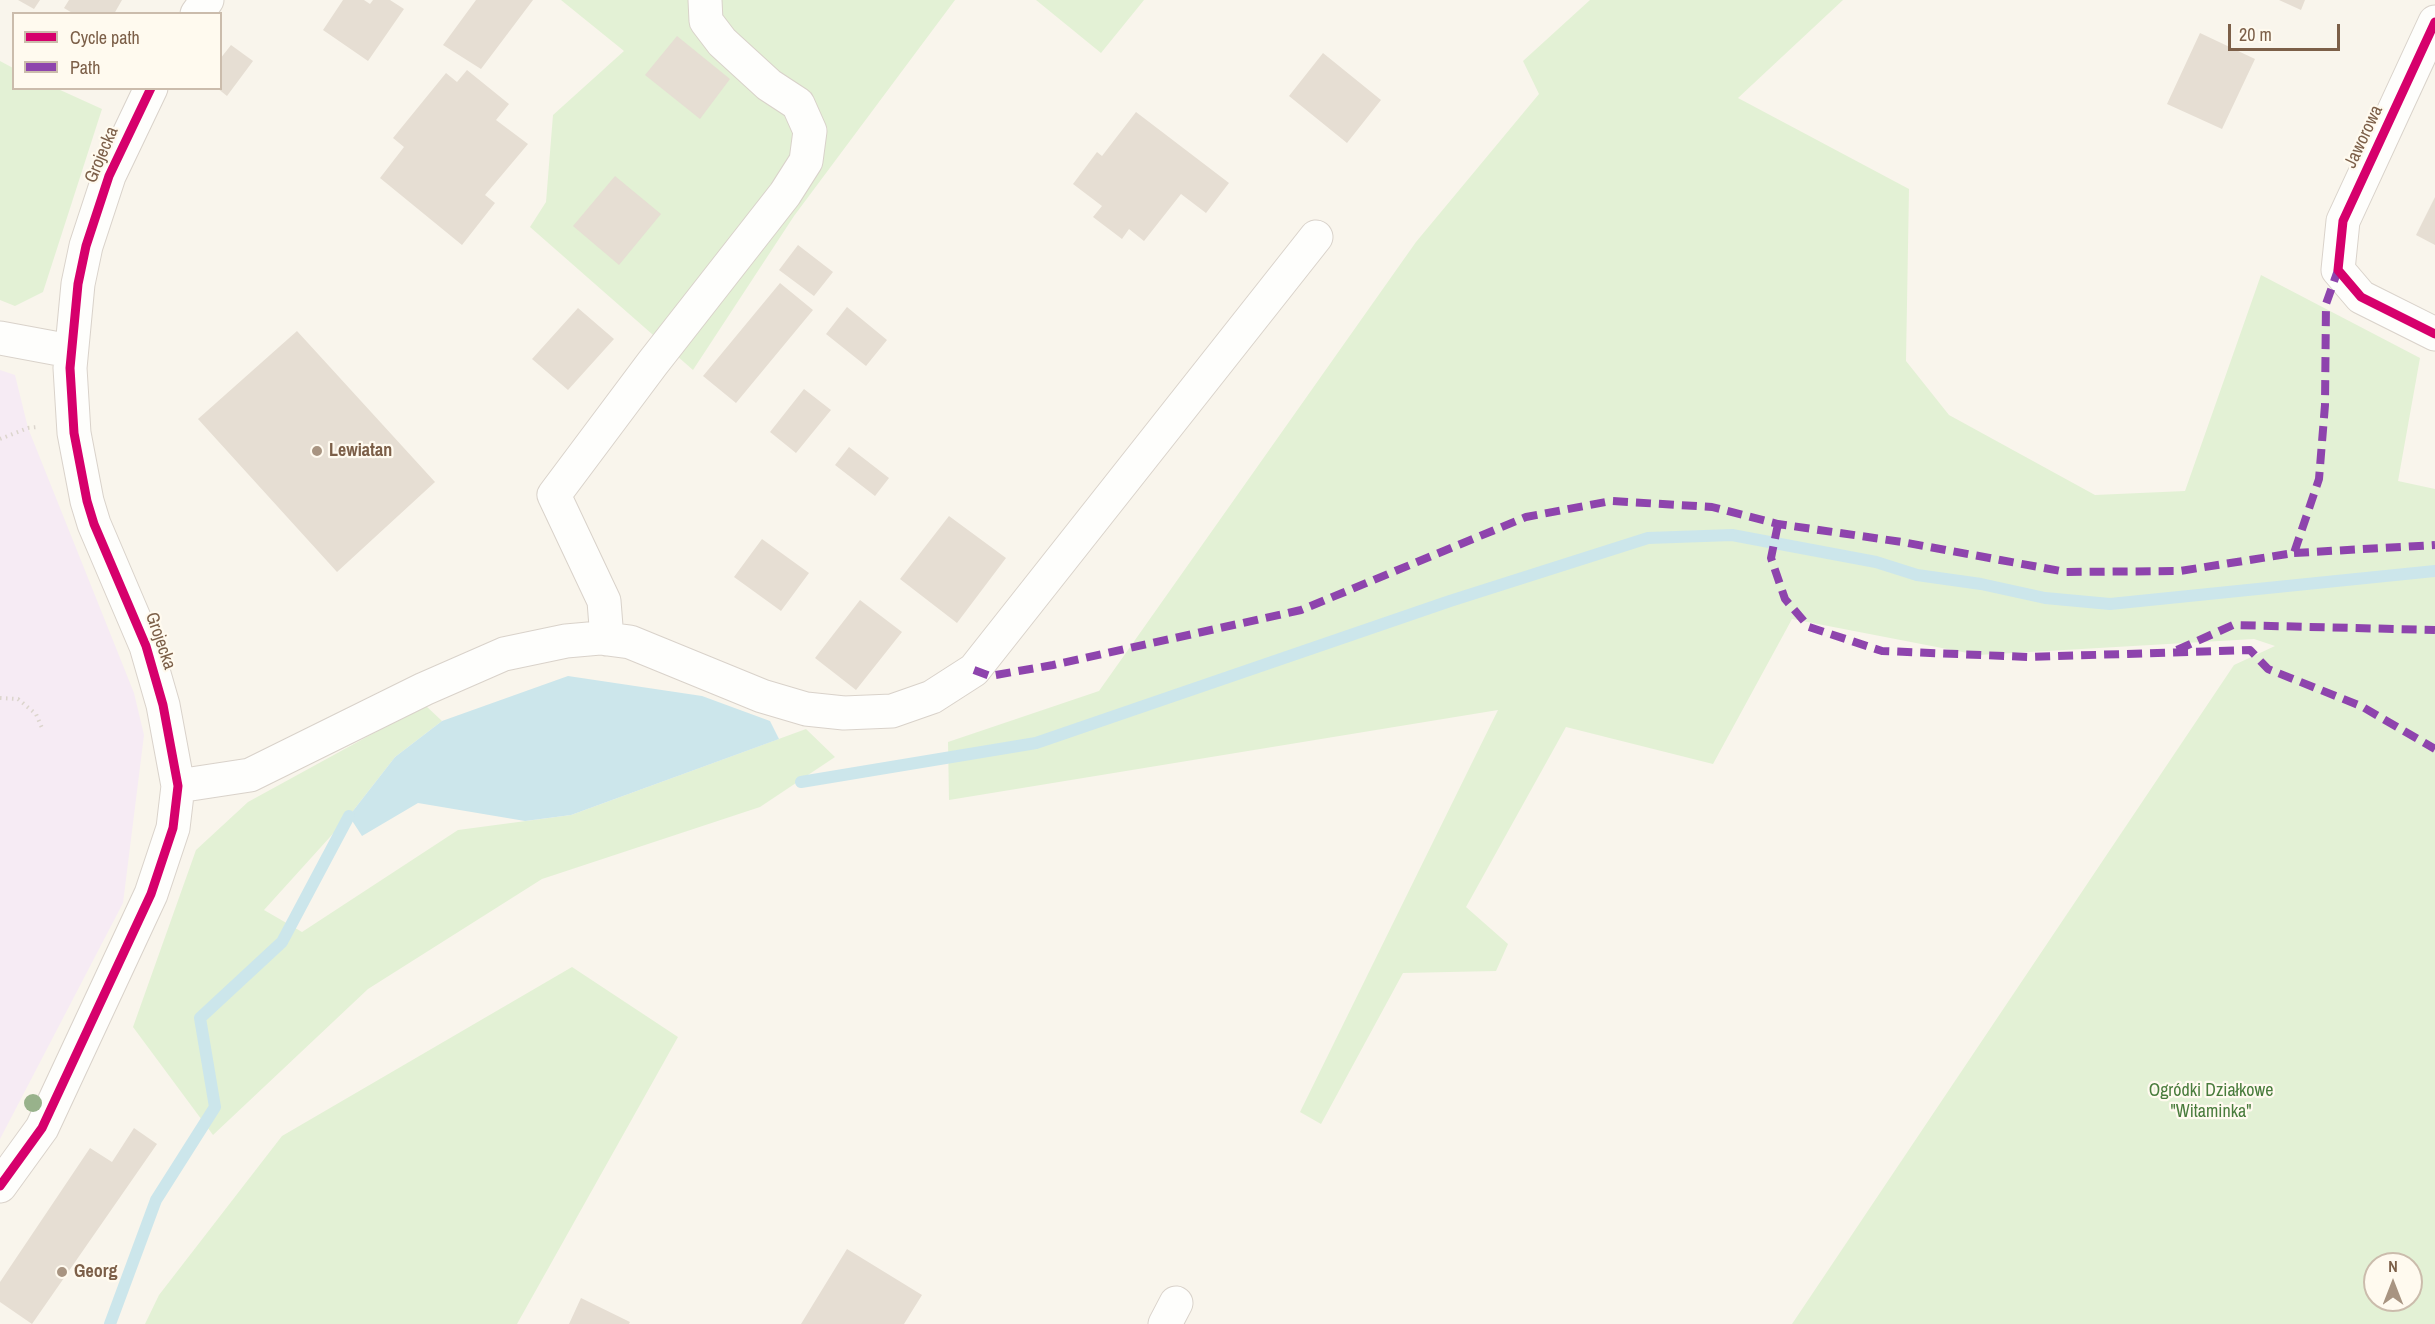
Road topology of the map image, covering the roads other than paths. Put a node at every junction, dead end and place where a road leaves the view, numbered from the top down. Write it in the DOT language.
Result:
graph roads {
  1 [pos="705,0"];
  2 [pos="2435,22"];
  3 [pos="150,90"];
  4 [pos="1316,237"];
  5 [pos="2435,334"];
  6 [pos="0,338"];
  7 [pos="70,351"];
  8 [pos="607,639"];
  9 [pos="178,786"];
  10 [pos="0,1186"];
  1 -- 8 [label="street"];
  2 -- 5 [label="street, Jaworowa"];
  3 -- 7 [label="street, Grojecka"];
  4 -- 8 [label="street"];
  6 -- 7 [label="street"];
  7 -- 9 [label="street, Grojecka"];
  8 -- 9 [label="street"];
  9 -- 10 [label="street, Grojecka"];
}
